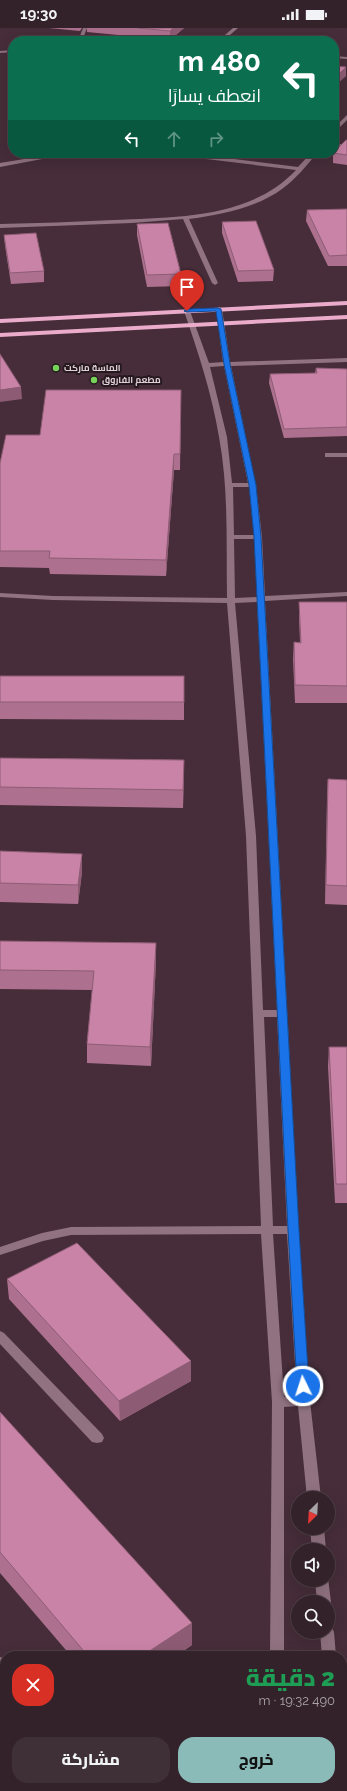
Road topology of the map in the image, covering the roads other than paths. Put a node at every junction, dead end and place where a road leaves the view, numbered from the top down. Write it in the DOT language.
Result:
graph roads {
  1 [pos="236,28"];
  2 [pos="226,36"];
  3 [pos="347,117"];
  4 [pos="339,126"];
  5 [pos="41,158"];
  6 [pos="212,158"];
  7 [pos="309,158"];
  8 [pos="0,165"];
  9 [pos="299,169"];
  10 [pos="184,217"];
  11 [pos="0,226"];
  12 [pos="215,283"];
  13 [pos="347,303"];
  14 [pos="218,309"];
  15 [pos="187,311"];
  16 [pos="347,317"];
  17 [pos="0,321"];
  18 [pos="221,324"];
  19 [pos="191,326"];
  20 [pos="0,335"];
  21 [pos="347,360"];
  22 [pos="227,364"];
  23 [pos="206,365"];
  24 [pos="233,437"];
  25 [pos="328,455"];
  26 [pos="347,455"];
  27 [pos="229,484"];
  28 [pos="252,485"];
  29 [pos="229,537"];
  30 [pos="258,537"];
  31 [pos="347,594"];
  32 [pos="0,595"];
  33 [pos="261,599"];
  34 [pos="231,601"];
  35 [pos="283,1013"];
  36 [pos="258,1014"];
  37 [pos="293,1230"];
  38 [pos="267,1231"];
  39 [pos="0,1251"];
  40 [pos="0,1336"];
  41 [pos="304,1401"];
  42 [pos="278,1402"];
  43 [pos="97,1438"];
  44 [pos="313,1491"];
  45 [pos="328,1639"];
  46 [pos="277,1651"];
  47 [pos="329,1651"];
  1 -- 2 [label="street"];
  3 -- 4 [label="street"];
  5 -- 8 [label="street"];
  6 -- 9 [label="street"];
  7 -- 9 [label="street"];
  9 -- 10 [label="street"];
  10 -- 11 [label="street"];
  10 -- 12 [label="street"];
  13 -- 14 [label="main road"];
  14 -- 15 [label="main road"];
  14 -- 18 [label="street"];
  15 -- 17 [label="main road"];
  15 -- 19 [label="street"];
  16 -- 18 [label="main road"];
  18 -- 19 [label="main road"];
  18 -- 22 [label="street"];
  19 -- 20 [label="main road"];
  19 -- 23 [label="street"];
  21 -- 22 [label="street"];
  22 -- 23 [label="street"];
  22 -- 24 [label="street"];
  23 -- 24 [label="street"];
  24 -- 27 [label="street"];
  24 -- 28 [label="street"];
  25 -- 26 [label="street"];
  27 -- 28 [label="street"];
  27 -- 29 [label="street"];
  28 -- 30 [label="street"];
  29 -- 30 [label="street"];
  29 -- 34 [label="street"];
  30 -- 33 [label="street"];
  31 -- 33 [label="street"];
  32 -- 34 [label="street"];
  33 -- 34 [label="street"];
  33 -- 35 [label="street"];
  34 -- 36 [label="street"];
  35 -- 36 [label="street"];
  35 -- 37 [label="street"];
  36 -- 38 [label="street"];
  37 -- 38 [label="street"];
  37 -- 41 [label="street"];
  38 -- 39 [label="street"];
  38 -- 42 [label="street"];
  40 -- 43 [label="street"];
  41 -- 42 [label="street"];
  41 -- 44 [label="street"];
  42 -- 46 [label="street"];
  45 -- 47 [label="street"];
}
